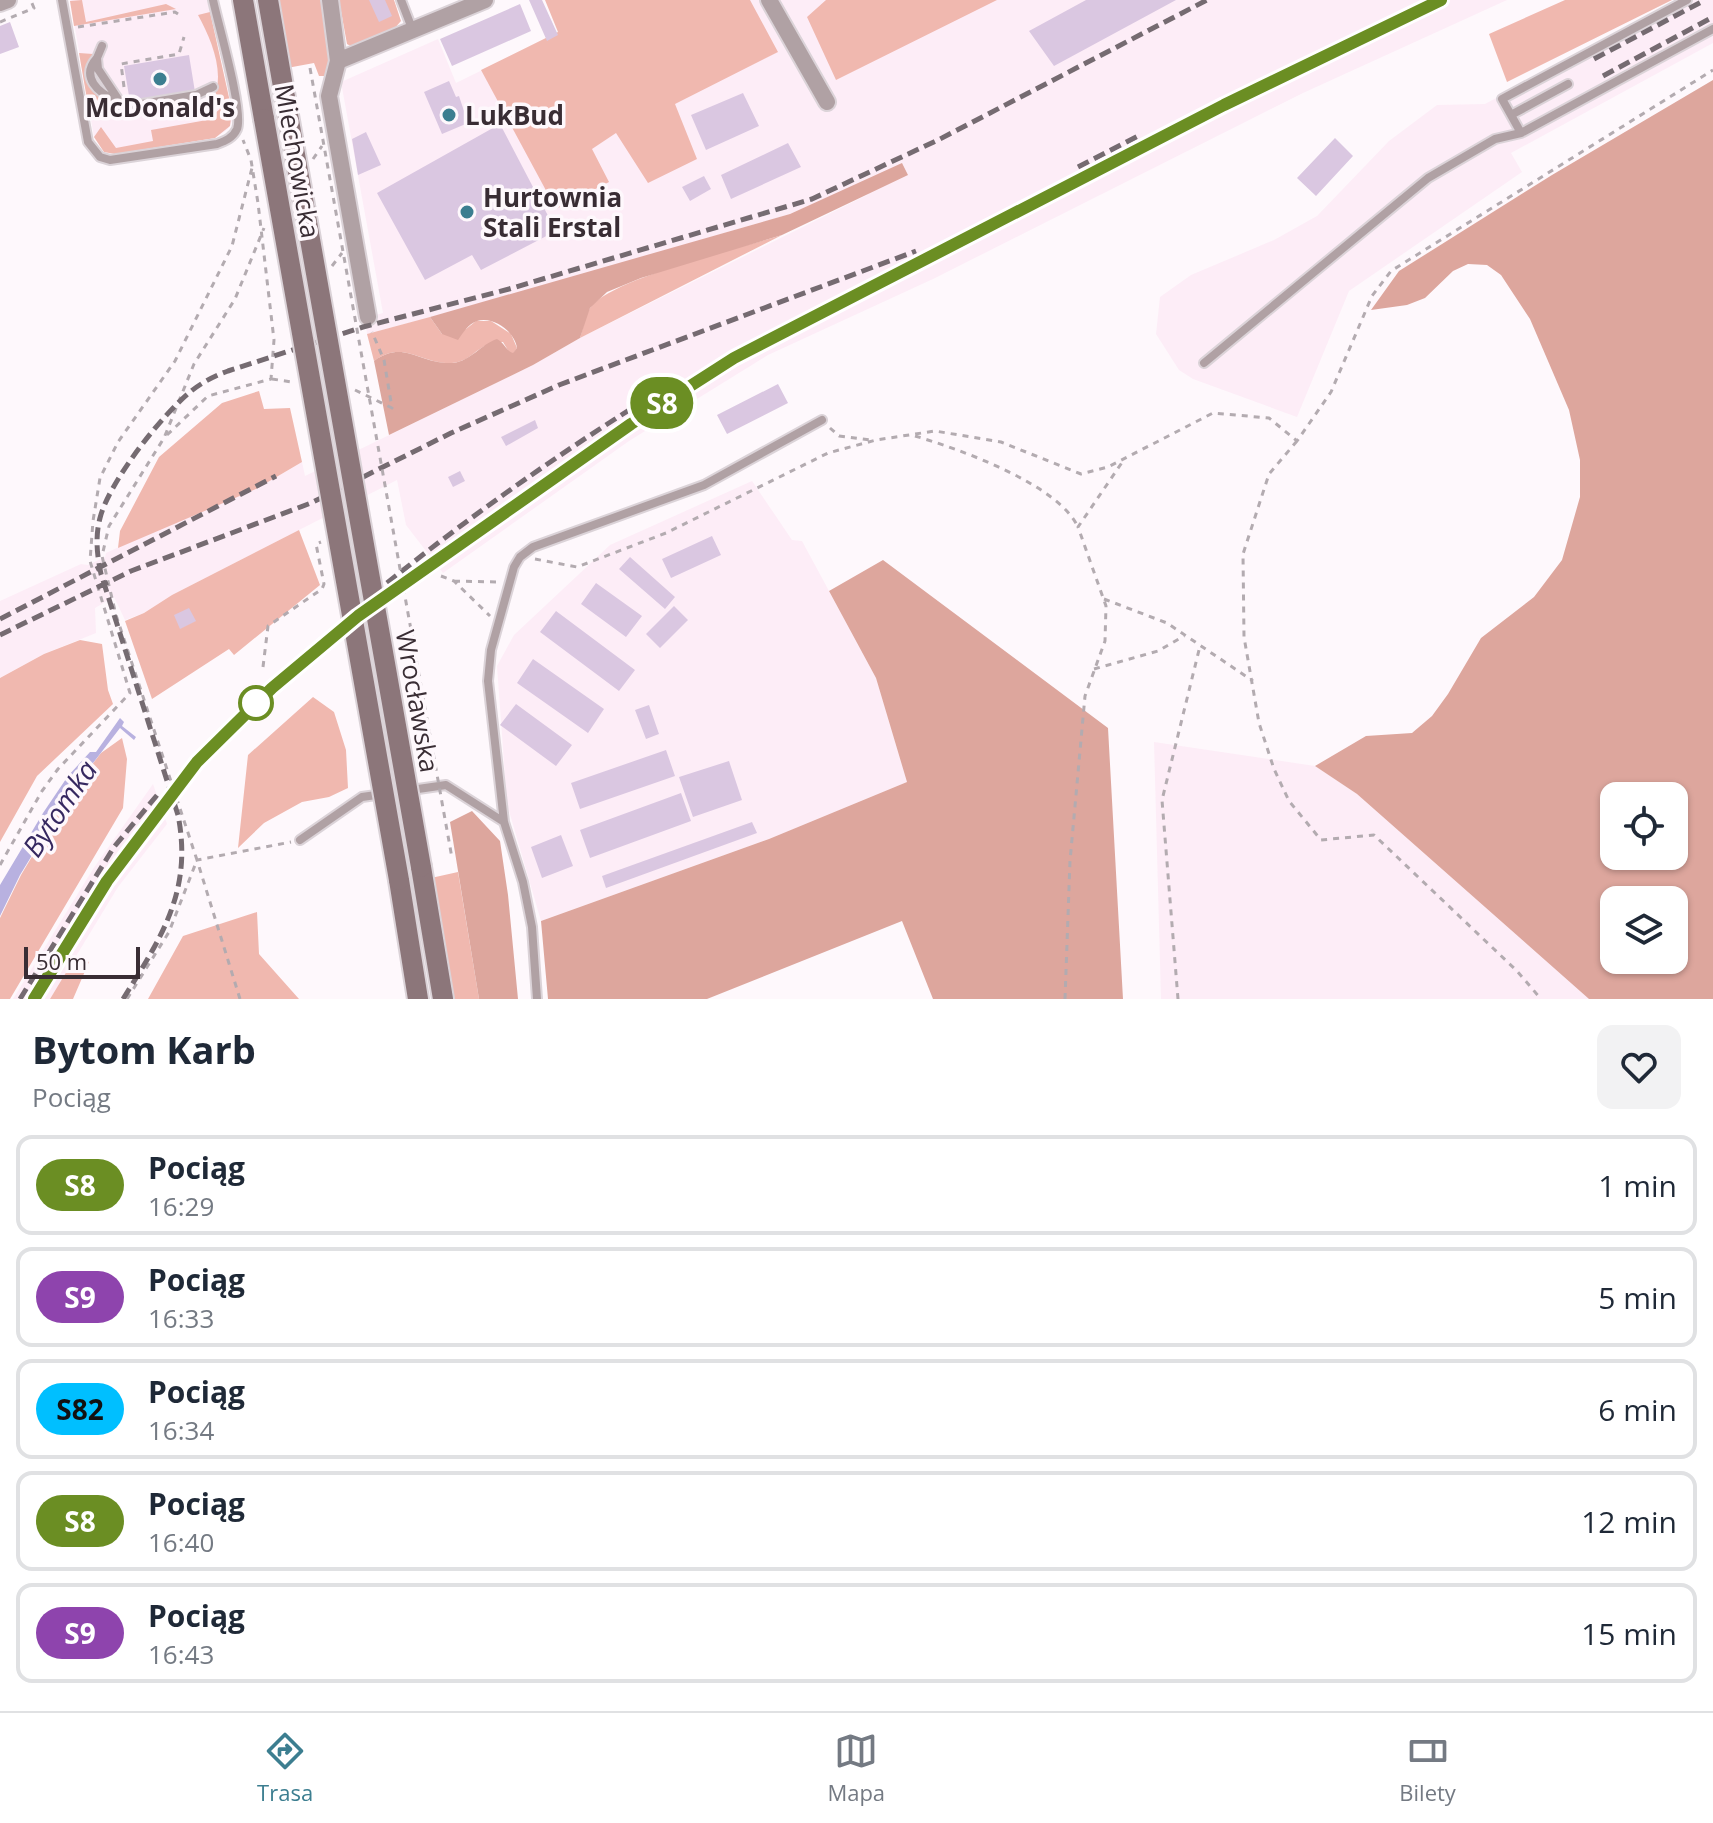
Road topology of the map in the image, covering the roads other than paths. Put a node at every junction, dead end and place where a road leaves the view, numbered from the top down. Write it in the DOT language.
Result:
graph roads {
  1 [pos="8,0"];
  2 [pos="62,0"];
  3 [pos="213,0"];
  4 [pos="243,0"];
  5 [pos="268,0"];
  6 [pos="330,0"];
  7 [pos="401,0"];
  8 [pos="485,0"];
  9 [pos="769,0"];
  10 [pos="1687,0"];
  11 [pos="0,3"];
  12 [pos="1713,29"];
  13 [pos="413,31"];
  14 [pos="102,46"];
  15 [pos="338,61"];
  16 [pos="1568,84"];
  17 [pos="213,87"];
  18 [pos="827,102"];
  19 [pos="1511,115"];
  20 [pos="1521,133"];
  21 [pos="322,317"];
  22 [pos="368,317"];
  23 [pos="301,331"];
  24 [pos="1204,363"];
  25 [pos="822,420"];
  26 [pos="504,822"];
  27 [pos="300,840"];
  28 [pos="418,999"];
  29 [pos="443,999"];
  30 [pos="537,999"];
  1 -- 11 [label="street"];
  2 -- 3 [label="lane"];
  4 -- 23 [label="main road, Miechowicka, bridge"];
  5 -- 21 [label="main road, Miechowicka, bridge"];
  6 -- 15 [label="street"];
  7 -- 13 [label="lane"];
  8 -- 13 [label="street"];
  9 -- 18 [label="street"];
  10 -- 19 [label="lane"];
  12 -- 20 [label="lane"];
  13 -- 15 [label="street"];
  14 -- 17 [label="lane"];
  15 -- 22 [label="street"];
  16 -- 19 [label="lane"];
  19 -- 20 [label="lane"];
  20 -- 24 [label="lane"];
  21 -- 29 [label="main road, Wrocławska, bridge"];
  23 -- 28 [label="main road, Wrocławska, bridge"];
  25 -- 26 [label="lane"];
  26 -- 27 [label="lane"];
  26 -- 30 [label="lane"];
}
